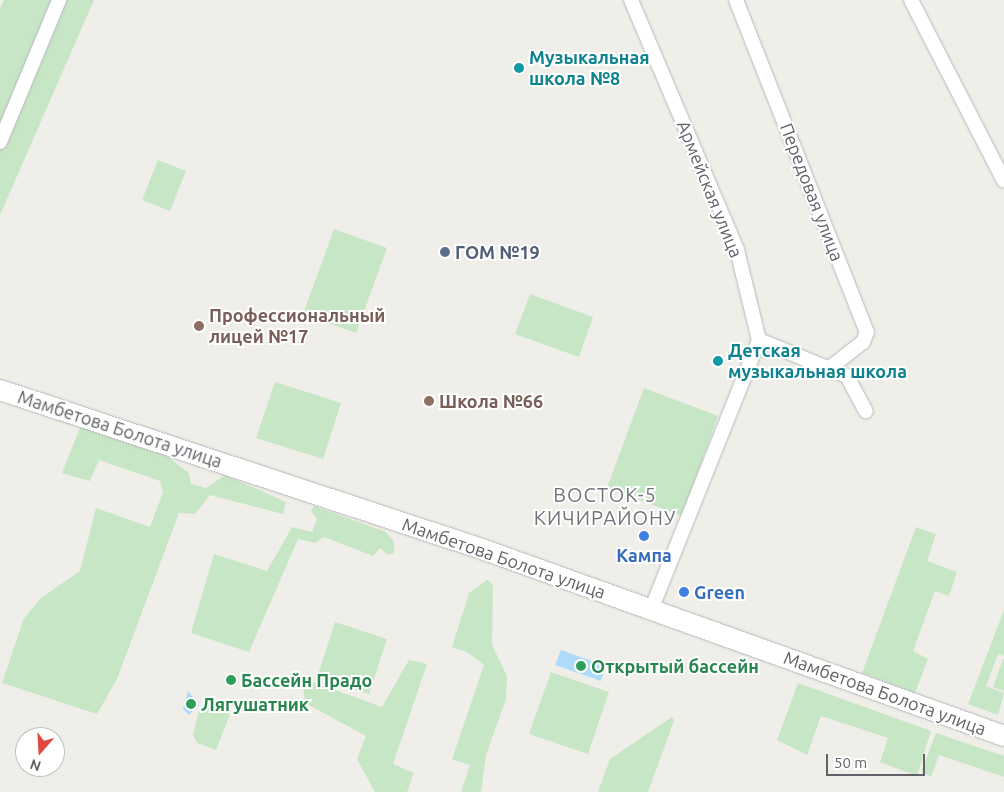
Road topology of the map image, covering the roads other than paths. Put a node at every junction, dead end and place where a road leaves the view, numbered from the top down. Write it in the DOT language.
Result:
graph roads {
  1 [pos="59,0"];
  2 [pos="632,0"];
  3 [pos="736,0"];
  4 [pos="911,0"];
  5 [pos="0,142"];
  6 [pos="1004,181"];
  7 [pos="759,340"];
  8 [pos="827,370"];
  9 [pos="0,390"];
  10 [pos="866,411"];
  11 [pos="650,610"];
  12 [pos="1004,736"];
  1 -- 5 [label="street"];
  2 -- 7 [label="street, Армейская улица"];
  3 -- 8 [label="street, Передовая улица"];
  4 -- 6 [label="street"];
  7 -- 8 [label="street"];
  7 -- 11 [label="street"];
  8 -- 10 [label="street"];
  9 -- 11 [label="street, Мамбетова Болота улица"];
  11 -- 12 [label="street, Мамбетова Болота улица"];
}
